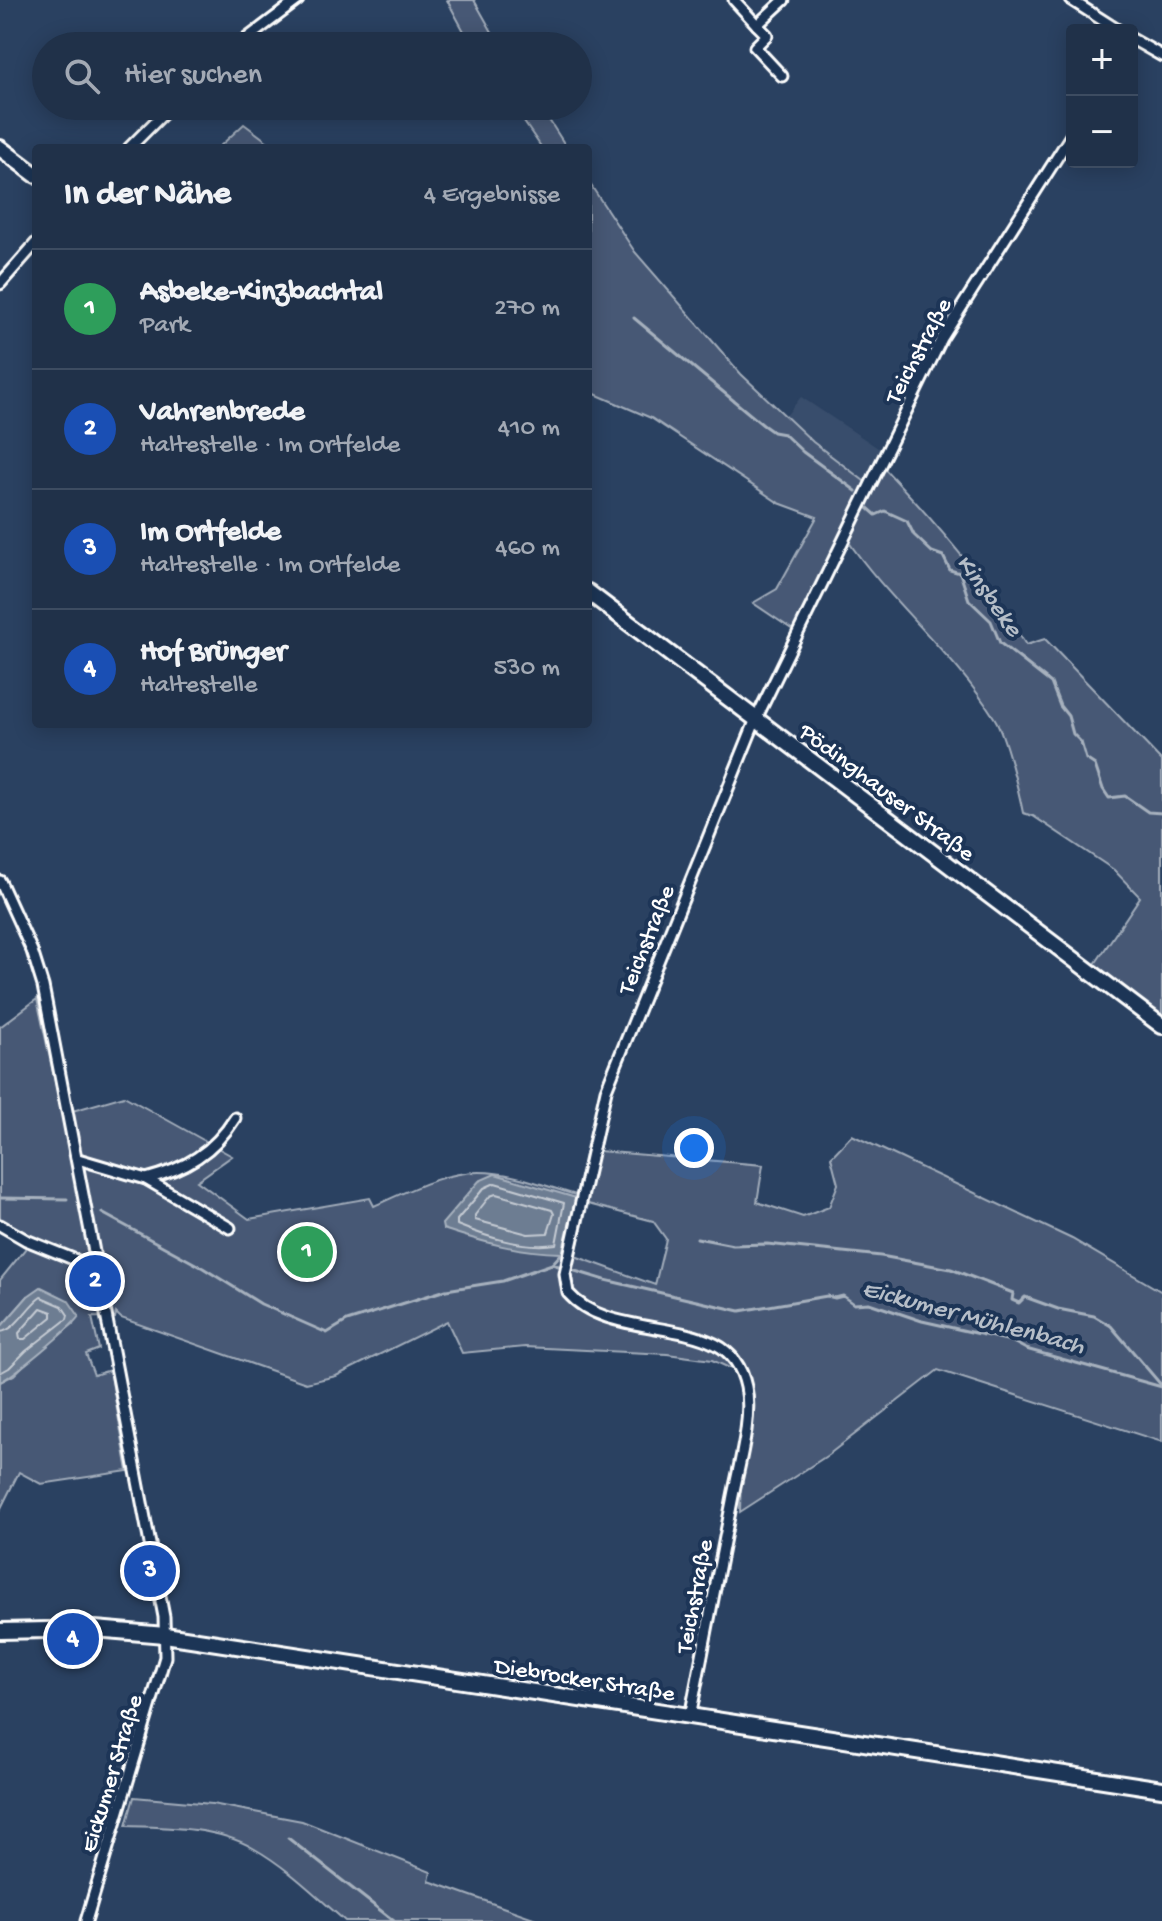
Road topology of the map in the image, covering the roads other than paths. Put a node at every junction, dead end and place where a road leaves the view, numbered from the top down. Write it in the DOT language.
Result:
graph roads {
  1 [pos="298,0"];
  2 [pos="734,0"];
  3 [pos="784,0"];
  4 [pos="1071,0"];
  5 [pos="1109,24"];
  6 [pos="757,25"];
  7 [pos="256,32"];
  8 [pos="1138,43"];
  9 [pos="1162,56"];
  10 [pos="782,76"];
  11 [pos="157,120"];
  12 [pos="1066,143"];
  13 [pos="133,144"];
  14 [pos="0,148"];
  15 [pos="32,172"];
  16 [pos="32,248"];
  17 [pos="0,284"];
  18 [pos="592,595"];
  19 [pos="756,719"];
  20 [pos="0,881"];
  21 [pos="1162,1026"];
  22 [pos="235,1118"];
  23 [pos="78,1159"];
  24 [pos="146,1179"];
  25 [pos="0,1225"];
  26 [pos="230,1228"];
  27 [pos="98,1269"];
  28 [pos="0,1631"];
  29 [pos="165,1635"];
  30 [pos="690,1717"];
  31 [pos="1162,1789"];
  32 [pos="86,1921"];
  1 -- 7 [label="street"];
  2 -- 6 [label="street"];
  3 -- 6 [label="street"];
  4 -- 5 [label="street"];
  6 -- 10 [label="street"];
  8 -- 9 [label="street"];
  11 -- 13 [label="street"];
  12 -- 19 [label="street, Teichstraße"];
  14 -- 15 [label="main road"];
  16 -- 17 [label="street"];
  18 -- 19 [label="main road, Pödinghauser Straße"];
  19 -- 21 [label="main road, Pödinghauser Straße"];
  19 -- 30 [label="street, Teichstraße"];
  20 -- 23 [label="street, Eickumer Straße"];
  22 -- 24 [label="street"];
  23 -- 24 [label="street"];
  23 -- 27 [label="street, Eickumer Straße"];
  24 -- 26 [label="street"];
  25 -- 27 [label="street"];
  27 -- 29 [label="street, Eickumer Straße"];
  28 -- 29 [label="main road, Diebrocker Straße"];
  29 -- 30 [label="main road, Diebrocker Straße"];
  29 -- 32 [label="street, Eickumer Straße"];
  30 -- 31 [label="main road, Diebrocker Straße"];
}
